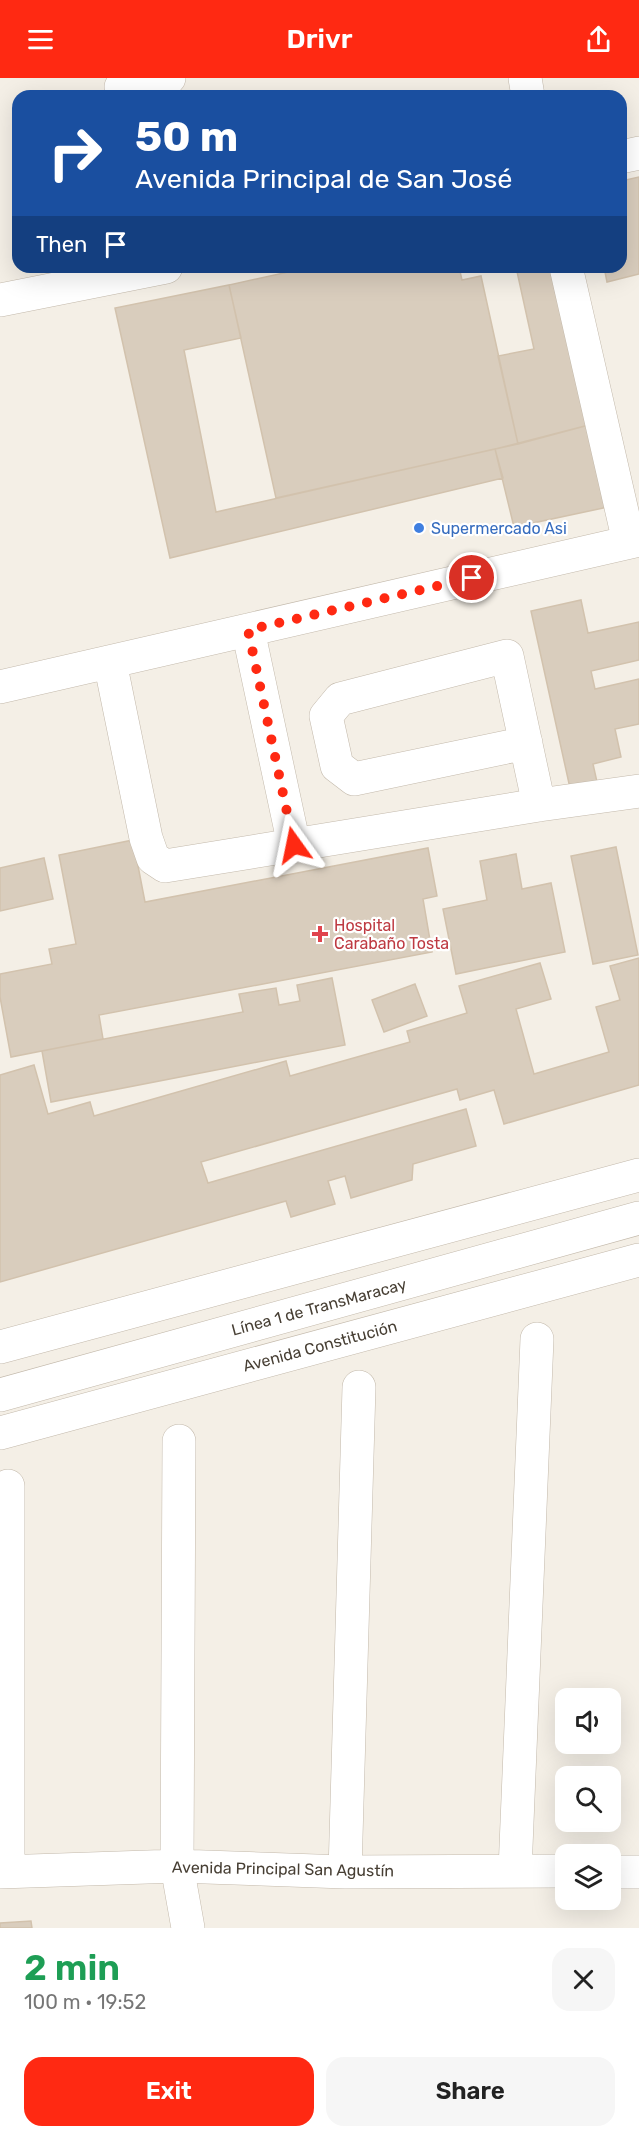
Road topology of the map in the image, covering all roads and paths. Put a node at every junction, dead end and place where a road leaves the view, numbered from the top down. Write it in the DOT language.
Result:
graph roads {
  1 [pos="169,78"];
  2 [pos="121,87"];
  3 [pos="134,273"];
  4 [pos="567,273"];
  5 [pos="0,300"];
  6 [pos="634,541"];
  7 [pos="248,630"];
  8 [pos="110,662"];
  9 [pos="0,687"];
  10 [pos="526,743"];
  11 [pos="639,791"];
  12 [pos="539,805"];
  13 [pos="294,845"];
  14 [pos="639,1175"];
  15 [pos="639,1218"];
  16 [pos="639,1260"];
  17 [pos="537,1339"];
  18 [pos="0,1347"];
  19 [pos="359,1387"];
  20 [pos="0,1395"];
  21 [pos="0,1433"];
  22 [pos="179,1441"];
  23 [pos="8,1486"];
  24 [pos="177,1866"];
  25 [pos="4,1871"];
  26 [pos="515,1871"];
  27 [pos="555,1871"];
  28 [pos="345,1872"];
  29 [pos="621,1872"];
  30 [pos="639,1872"];
  31 [pos="188,1928"];
  1 -- 2 [label="street"];
  3 -- 5 [label="street"];
  4 -- 6 [label="street"];
  6 -- 7 [label="street"];
  7 -- 8 [label="street"];
  7 -- 13 [label="street"];
  8 -- 9 [label="street"];
  8 -- 13 [label="street"];
  10 -- 10 [label="street"];
  10 -- 12 [label="street"];
  11 -- 12 [label="street"];
  12 -- 13 [label="street"];
  14 -- 18 [label="street"];
  15 -- 20 [label="street, Línea 1 de TransMaracay"];
  16 -- 21 [label="street, Avenida Constitución"];
  17 -- 26 [label="street"];
  19 -- 28 [label="street"];
  22 -- 24 [label="street"];
  23 -- 25 [label="street"];
  24 -- 25 [label="street, Avenida Principal San Agustín"];
  24 -- 28 [label="street, Avenida Principal San Agustín"];
  24 -- 31 [label="street"];
  26 -- 27 [label="street, Avenida Principal San Agustín"];
  26 -- 28 [label="street, Avenida Principal San Agustín"];
  29 -- 30 [label="street"];
}
